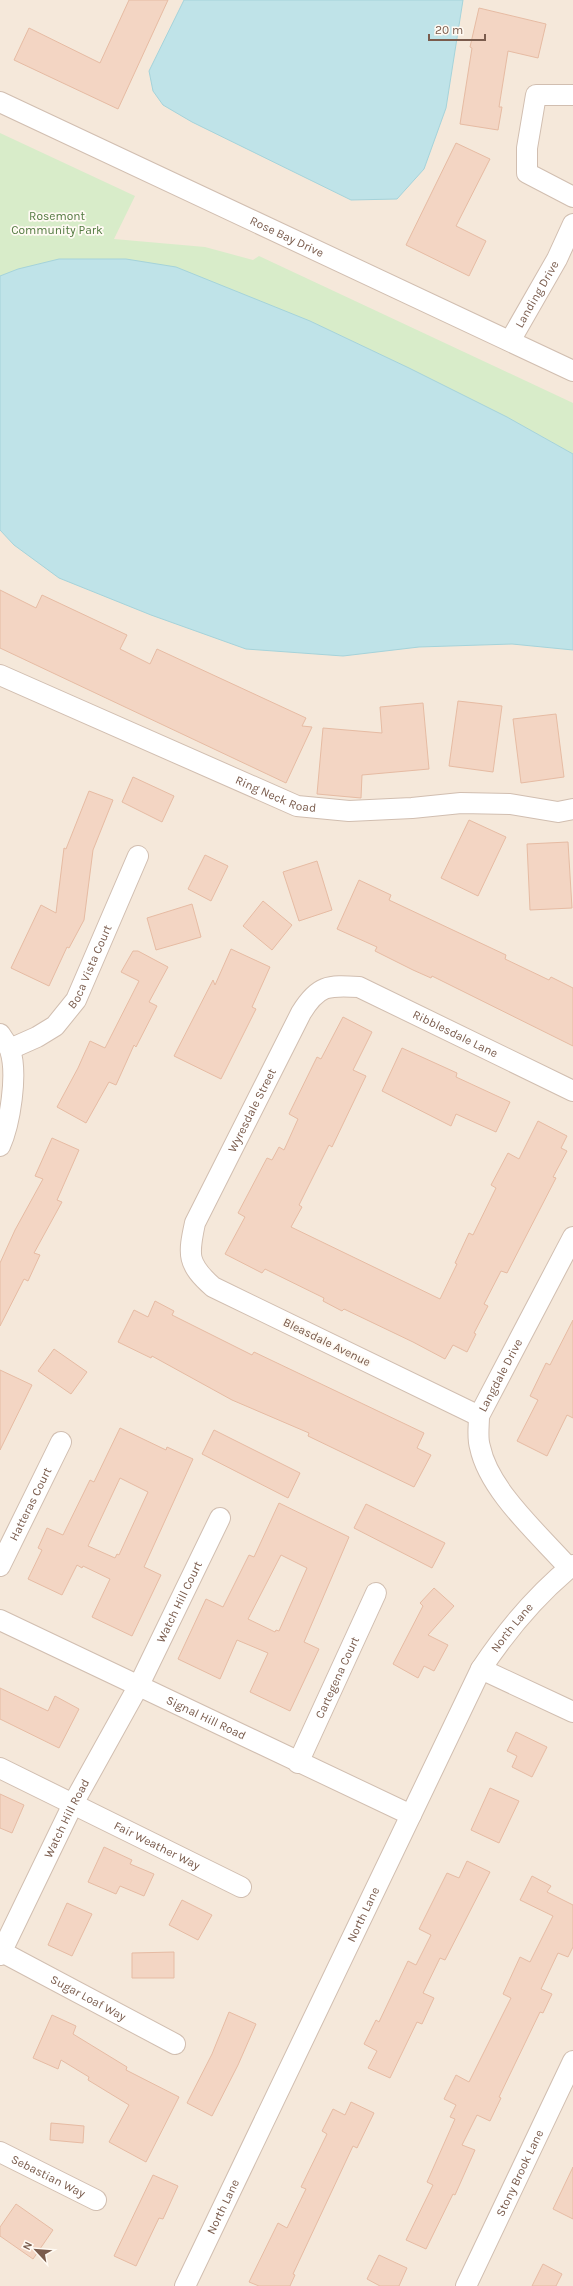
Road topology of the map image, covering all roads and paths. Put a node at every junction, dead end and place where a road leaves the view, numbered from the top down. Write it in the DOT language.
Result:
graph roads {
  1 [pos="573,95"];
  2 [pos="0,102"];
  3 [pos="573,197"];
  4 [pos="573,224"];
  5 [pos="510,341"];
  6 [pos="573,371"];
  7 [pos="0,675"];
  8 [pos="573,809"];
  9 [pos="138,856"];
  10 [pos="335,985"];
  11 [pos="5,1042"];
  12 [pos="573,1091"];
  13 [pos="0,1146"];
  14 [pos="573,1237"];
  15 [pos="189,1252"];
  16 [pos="479,1416"];
  17 [pos="61,1442"];
  18 [pos="220,1518"];
  19 [pos="0,1566"];
  20 [pos="571,1566"];
  21 [pos="376,1593"];
  22 [pos="0,1620"];
  23 [pos="481,1669"];
  24 [pos="139,1685"];
  25 [pos="573,1712"];
  26 [pos="298,1763"];
  27 [pos="0,1768"];
  28 [pos="74,1802"];
  29 [pos="411,1815"];
  30 [pos="241,1887"];
  31 [pos="1,1952"];
  32 [pos="175,2044"];
  33 [pos="573,2061"];
  34 [pos="0,2152"];
  35 [pos="96,2200"];
  36 [pos="185,2286"];
  37 [pos="466,2286"];
  1 -- 3 [label="street"];
  2 -- 5 [label="street, Rose Bay Drive"];
  4 -- 5 [label="street, Landing Drive"];
  5 -- 6 [label="street, Rose Bay Drive"];
  7 -- 8 [label="street, Ring Neck Road"];
  9 -- 11 [label="street, Boca Vista Court"];
  10 -- 12 [label="street, Ribblesdale Lane"];
  10 -- 15 [label="street, Wyresdale Street"];
  11 -- 13 [label="street"];
  14 -- 16 [label="street, Langdale Drive"];
  15 -- 16 [label="street, Bleasdale Avenue"];
  16 -- 20 [label="street, Langdale Drive"];
  17 -- 19 [label="street, Hatteras Court"];
  18 -- 24 [label="street, Watch Hill Court"];
  20 -- 23 [label="street, North Lane"];
  21 -- 26 [label="street, Cartegena Court"];
  22 -- 24 [label="street, Signal Hill Road"];
  23 -- 25 [label="street"];
  23 -- 29 [label="street, North Lane"];
  24 -- 26 [label="street, Signal Hill Road"];
  24 -- 28 [label="street, Watch Hill Road"];
  26 -- 29 [label="street, Signal Hill Road"];
  27 -- 28 [label="street, Fair Weather Way"];
  28 -- 30 [label="street, Fair Weather Way"];
  28 -- 31 [label="street, Watch Hill Road"];
  29 -- 36 [label="street, North Lane"];
  31 -- 32 [label="street, Sugar Loaf Way"];
  33 -- 37 [label="street, Stony Brook Lane"];
  34 -- 35 [label="street, Sebastian Way"];
}
